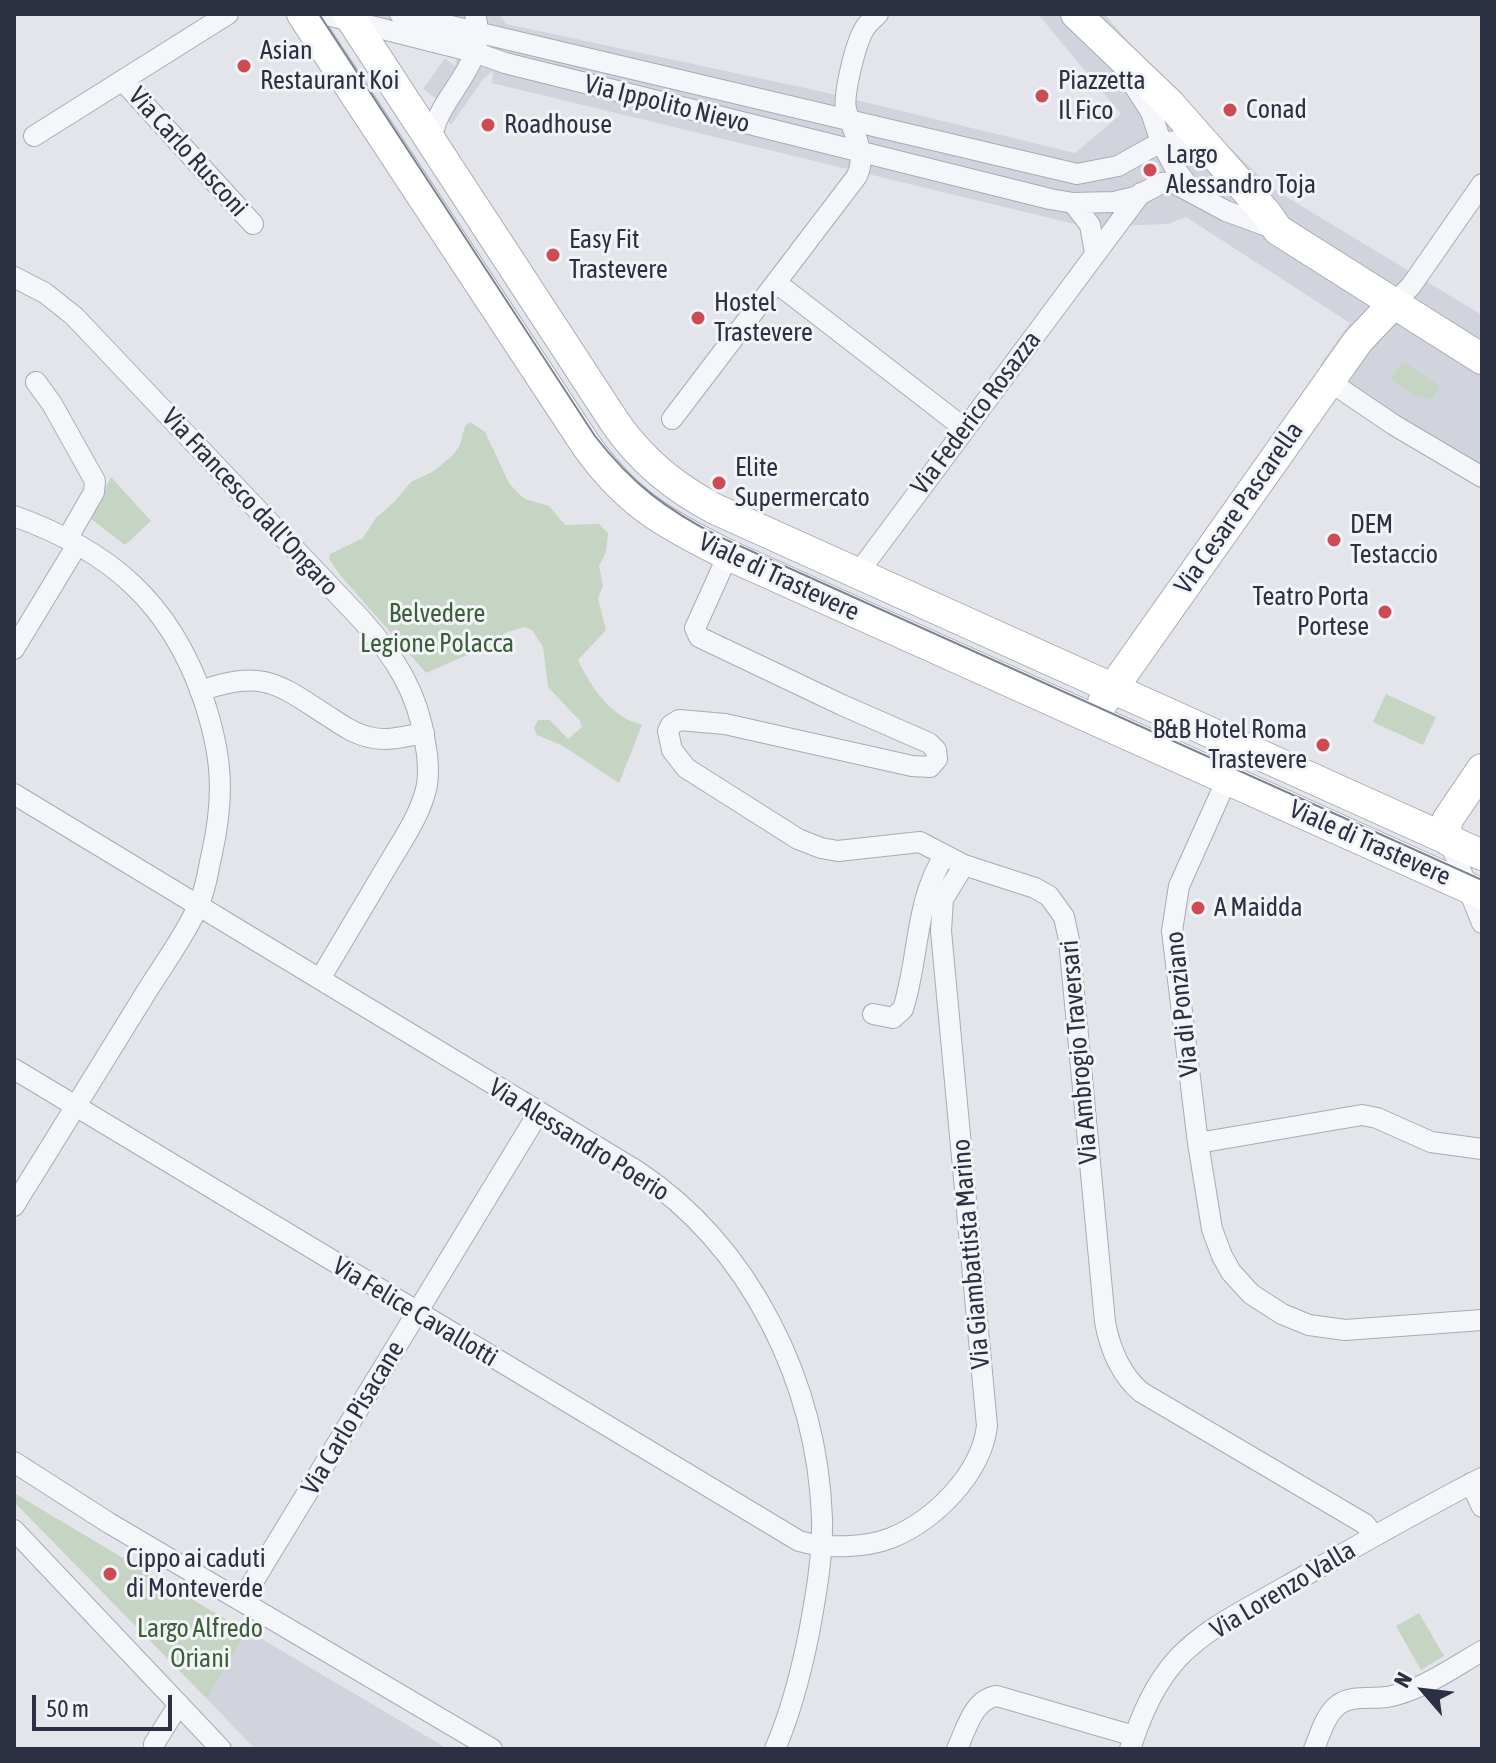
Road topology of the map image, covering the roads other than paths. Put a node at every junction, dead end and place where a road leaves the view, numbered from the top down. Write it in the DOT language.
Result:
graph roads {
  1 [pos="228,14"];
  2 [pos="302,14"];
  3 [pos="323,14"];
  4 [pos="400,14"];
  5 [pos="878,14"];
  6 [pos="1076,14"];
  7 [pos="351,17"];
  8 [pos="475,32"];
  9 [pos="1100,39"];
  10 [pos="123,81"];
  11 [pos="851,121"];
  12 [pos="34,136"];
  13 [pos="432,142"];
  14 [pos="1161,142"];
  15 [pos="861,152"];
  16 [pos="1218,159"];
  17 [pos="1077,174"];
  18 [pos="1482,184"];
  19 [pos="1141,193"];
  20 [pos="1194,193"];
  21 [pos="1073,203"];
  22 [pos="253,224"];
  23 [pos="1278,230"];
  24 [pos="1095,253"];
  25 [pos="14,277"];
  26 [pos="778,284"];
  27 [pos="1394,303"];
  28 [pos="1482,359"];
  29 [pos="1329,381"];
  30 [pos="36,382"];
  31 [pos="672,419"];
  32 [pos="964,428"];
  33 [pos="1482,477"];
  34 [pos="14,516"];
  35 [pos="72,542"];
  36 [pos="728,555"];
  37 [pos="858,573"];
  38 [pos="14,649"];
  39 [pos="1112,687"];
  40 [pos="200,691"];
  41 [pos="1092,719"];
  42 [pos="424,733"];
  43 [pos="1482,769"];
  44 [pos="1227,779"];
  45 [pos="14,794"];
  46 [pos="1449,841"];
  47 [pos="945,855"];
  48 [pos="1482,855"];
  49 [pos="964,865"];
  50 [pos="1474,891"];
  51 [pos="199,905"];
  52 [pos="1482,923"];
  53 [pos="320,979"];
  54 [pos="873,1014"];
  55 [pos="14,1069"];
  56 [pos="76,1106"];
  57 [pos="539,1112"];
  58 [pos="1198,1143"];
  59 [pos="1482,1149"];
  60 [pos="17,1194"];
  61 [pos="417,1313"];
  62 [pos="1482,1320"];
  63 [pos="20,1468"];
  64 [pos="1476,1481"];
  65 [pos="1482,1507"];
  66 [pos="14,1530"];
  67 [pos="1374,1536"];
  68 [pos="821,1545"];
  69 [pos="242,1600"];
  70 [pos="1482,1651"];
  71 [pos="179,1704"];
  72 [pos="1132,1743"];
  73 [pos="154,1744"];
  74 [pos="221,1749"];
  75 [pos="492,1749"];
  76 [pos="775,1749"];
  77 [pos="957,1749"];
  78 [pos="1314,1749"];
  1 -- 10 [label="street"];
  2 -- 36 [label="main road, Viale di Trastevere"];
  3 -- 7 [label="street"];
  4 -- 8 [label="street"];
  5 -- 11 [label="street"];
  6 -- 9 [label="main road"];
  7 -- 8 [label="street"];
  7 -- 13 [label="main road, Viale di Trastevere"];
  8 -- 11 [label="street, Via Ippolito Nievo"];
  8 -- 13 [label="street"];
  8 -- 15 [label="street, Via Ippolito Nievo"];
  9 -- 14 [label="street"];
  9 -- 16 [label="main road"];
  10 -- 12 [label="street"];
  10 -- 22 [label="street, Via Carlo Rusconi"];
  11 -- 15 [label="street"];
  11 -- 17 [label="street, Via Ippolito Nievo"];
  13 -- 37 [label="main road, Viale di Trastevere"];
  14 -- 16 [label="street"];
  14 -- 17 [label="street"];
  14 -- 20 [label="street"];
  15 -- 21 [label="street, Via Ippolito Nievo"];
  15 -- 26 [label="street"];
  16 -- 23 [label="main road"];
  17 -- 21 [label="street"];
  18 -- 27 [label="street"];
  19 -- 20 [label="street"];
  19 -- 21 [label="street"];
  19 -- 24 [label="street, Via Federico Rosazza"];
  20 -- 23 [label="street"];
  21 -- 24 [label="street"];
  23 -- 27 [label="main road"];
  24 -- 32 [label="street, Via Federico Rosazza"];
  25 -- 42 [label="street, Via Francesco dall'Ongaro"];
  26 -- 31 [label="street"];
  26 -- 32 [label="street"];
  27 -- 28 [label="main road"];
  27 -- 29 [label="main road, Via Cesare Pascarella"];
  29 -- 33 [label="street"];
  29 -- 39 [label="main road, Via Cesare Pascarella"];
  30 -- 35 [label="street"];
  32 -- 37 [label="street, Via Federico Rosazza"];
  34 -- 35 [label="street"];
  35 -- 38 [label="street"];
  35 -- 40 [label="street"];
  36 -- 41 [label="main road, Viale di Trastevere"];
  36 -- 47 [label="street, Via Ambrogio Traversari"];
  37 -- 39 [label="main road, Viale di Trastevere"];
  39 -- 41 [label="main road, Via Cesare Pascarella"];
  39 -- 46 [label="main road, Viale di Trastevere"];
  40 -- 42 [label="street"];
  40 -- 51 [label="street"];
  41 -- 44 [label="main road, Viale di Trastevere"];
  42 -- 53 [label="street, Via Francesco dall'Ongaro"];
  43 -- 46 [label="main road"];
  44 -- 50 [label="main road, Viale di Trastevere"];
  44 -- 58 [label="street, Via di Ponziano"];
  45 -- 51 [label="street, Via Alessandro Poerio"];
  46 -- 48 [label="main road, Viale di Trastevere"];
  46 -- 50 [label="street, Viale di Trastevere"];
  47 -- 49 [label="street, Via Ambrogio Traversari"];
  47 -- 54 [label="street"];
  49 -- 67 [label="street, Via Ambrogio Traversari"];
  49 -- 68 [label="street, Via Giambattista Marino"];
  50 -- 52 [label="street"];
  51 -- 53 [label="street, Via Alessandro Poerio"];
  51 -- 56 [label="street"];
  53 -- 57 [label="street, Via Alessandro Poerio"];
  55 -- 56 [label="street, Via Felice Cavallotti"];
  56 -- 60 [label="street"];
  56 -- 61 [label="street, Via Felice Cavallotti"];
  57 -- 61 [label="street, Via Carlo Pisacane"];
  57 -- 68 [label="street, Via Alessandro Poerio"];
  58 -- 59 [label="street"];
  58 -- 62 [label="street, Via di Ponziano"];
  61 -- 68 [label="street, Via Felice Cavallotti"];
  61 -- 69 [label="street, Via Carlo Pisacane"];
  63 -- 69 [label="street"];
  64 -- 65 [label="street"];
  64 -- 67 [label="street, Via Lorenzo Valla"];
  66 -- 71 [label="street"];
  67 -- 72 [label="street, Via Lorenzo Valla"];
  68 -- 76 [label="street, Via Alessandro Poerio"];
  69 -- 75 [label="street"];
  70 -- 78 [label="street"];
  71 -- 73 [label="street"];
  71 -- 74 [label="street"];
  72 -- 77 [label="street"];
}
